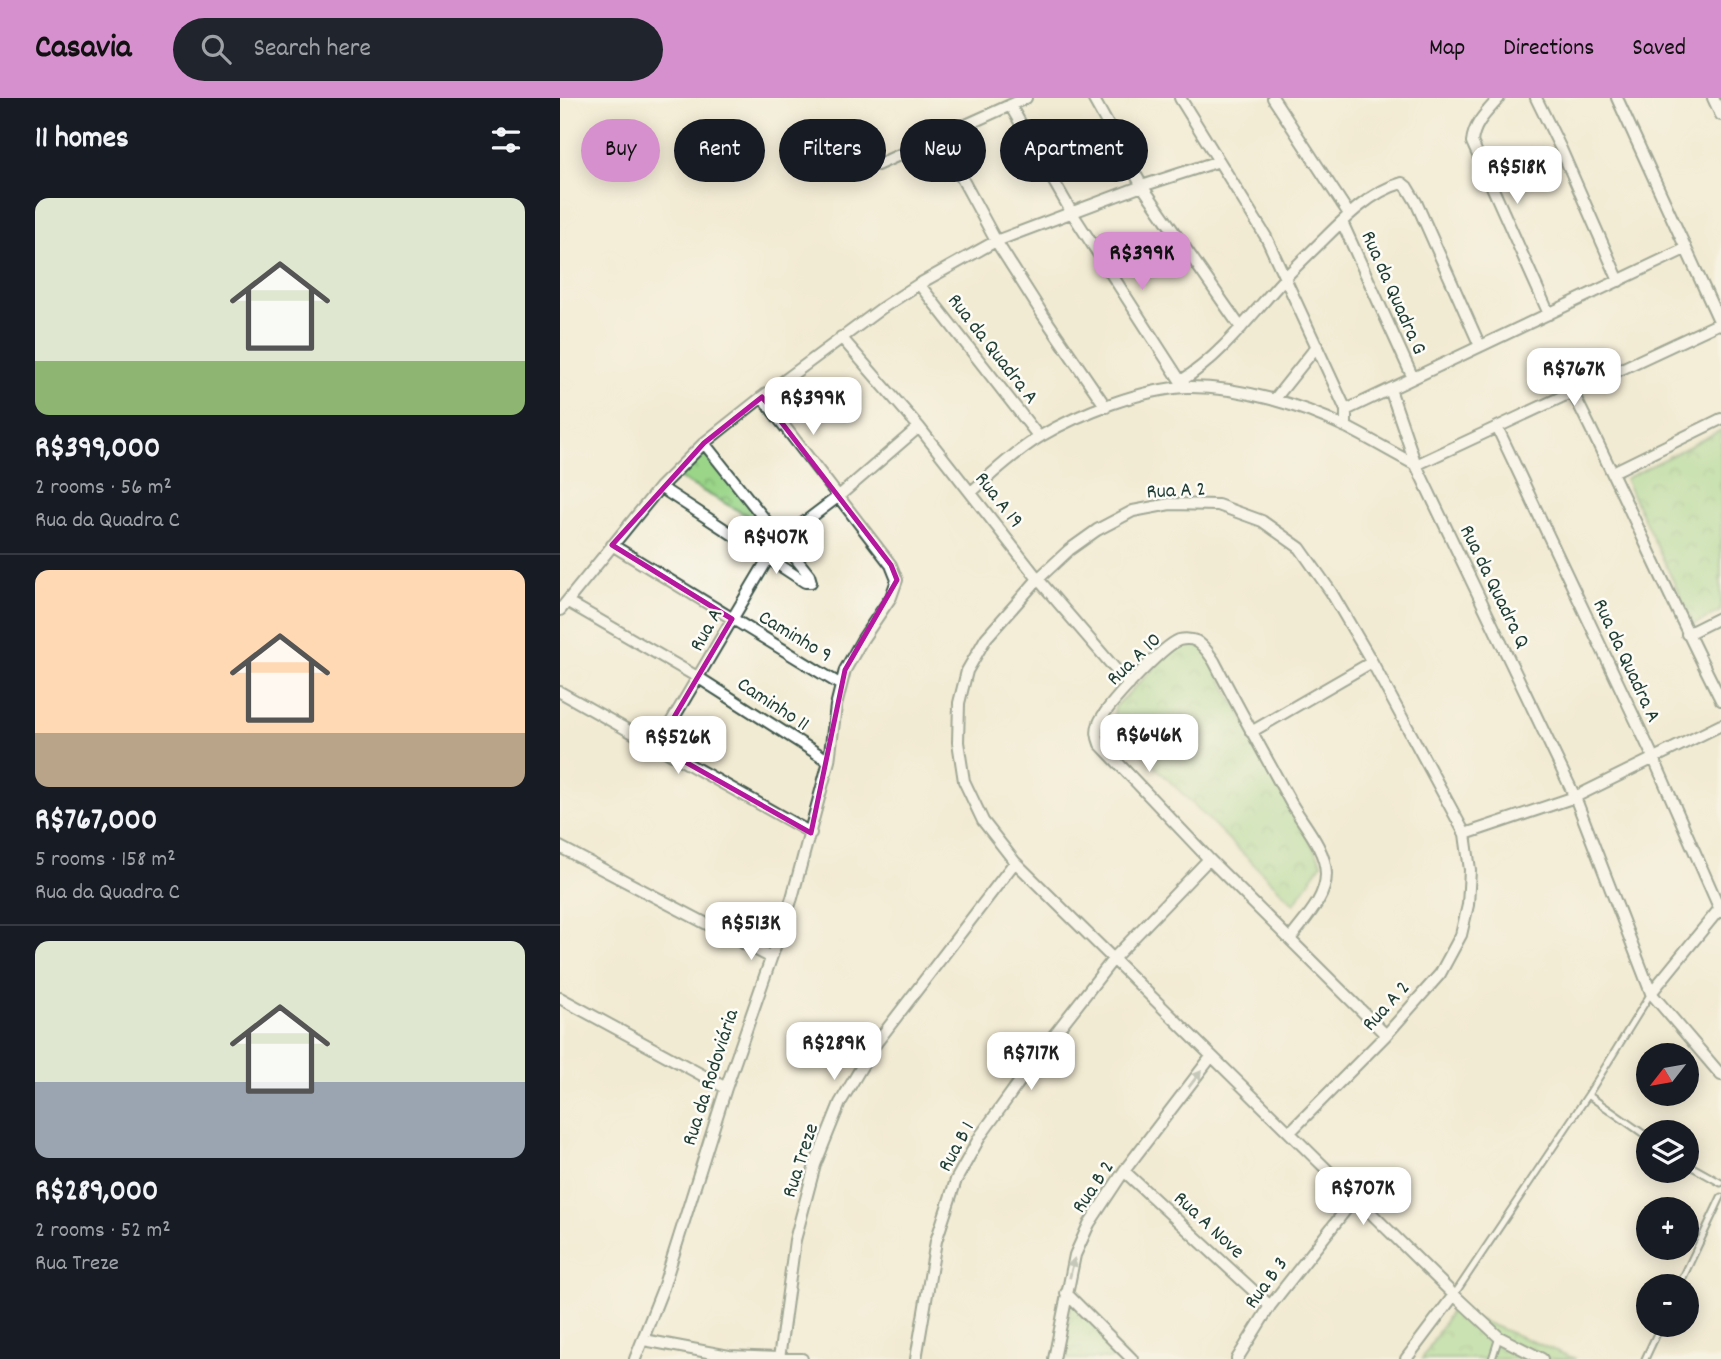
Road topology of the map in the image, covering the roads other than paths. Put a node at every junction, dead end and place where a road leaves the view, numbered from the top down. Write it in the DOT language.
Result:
graph roads {
  1 [pos="1026,98"];
  2 [pos="1093,98"];
  3 [pos="1180,98"];
  4 [pos="1273,98"];
  5 [pos="1499,98"];
  6 [pos="1536,98"];
  7 [pos="1617,98"];
  8 [pos="1713,98"];
  9 [pos="1010,105"];
  10 [pos="1721,115"];
  11 [pos="980,119"];
  12 [pos="1219,161"];
  13 [pos="964,182"];
  14 [pos="1142,186"];
  15 [pos="1072,213"];
  16 [pos="1346,218"];
  17 [pos="996,241"];
  18 [pos="1685,249"];
  19 [pos="1284,279"];
  20 [pos="1619,281"];
  21 [pos="919,284"];
  22 [pos="1549,314"];
  23 [pos="1720,324"];
  24 [pos="1241,328"];
  25 [pos="841,337"];
  26 [pos="1317,346"];
  27 [pos="1480,346"];
  28 [pos="1413,378"];
  29 [pos="1183,384"];
  30 [pos="1390,389"];
  31 [pos="1572,391"];
  32 [pos="762,397"];
  33 [pos="1274,400"];
  34 [pos="1106,407"];
  35 [pos="1346,410"];
  36 [pos="1721,419"];
  37 [pos="919,427"];
  38 [pos="1346,427"];
  39 [pos="1497,429"];
  40 [pos="1039,437"];
  41 [pos="704,443"];
  42 [pos="1416,465"];
  43 [pos="1613,472"];
  44 [pos="660,487"];
  45 [pos="971,492"];
  46 [pos="839,496"];
  47 [pos="781,540"];
  48 [pos="612,545"];
  49 [pos="769,557"];
  50 [pos="1038,579"];
  51 [pos="564,606"];
  52 [pos="1721,617"];
  53 [pos="732,619"];
  54 [pos="1687,634"];
  55 [pos="1372,662"];
  56 [pos="699,678"];
  57 [pos="841,685"];
  58 [pos="1129,685"];
  59 [pos="560,692"];
  60 [pos="1721,700"];
  61 [pos="1721,725"];
  62 [pos="1251,732"];
  63 [pos="657,746"];
  64 [pos="1654,759"];
  65 [pos="829,761"];
  66 [pos="1575,797"];
  67 [pos="811,834"];
  68 [pos="1465,834"];
  69 [pos="560,846"];
  70 [pos="1209,859"];
  71 [pos="1015,862"];
  72 [pos="1720,909"];
  73 [pos="1291,939"];
  74 [pos="770,957"];
  75 [pos="1114,958"];
  76 [pos="1651,993"];
  77 [pos="560,998"];
  78 [pos="1385,1035"];
  79 [pos="1211,1057"];
  80 [pos="1721,1075"];
  81 [pos="726,1088"];
  82 [pos="1588,1096"];
  83 [pos="1636,1129"];
  84 [pos="1290,1132"];
  85 [pos="1124,1171"];
  86 [pos="1699,1171"];
  87 [pos="1721,1183"];
  88 [pos="1721,1197"];
  89 [pos="1355,1198"];
  90 [pos="1685,1274"];
  91 [pos="1066,1293"];
  92 [pos="1454,1295"];
  93 [pos="1270,1306"];
  94 [pos="1499,1337"];
  95 [pos="1655,1337"];
  96 [pos="644,1340"];
  97 [pos="635,1359"];
  98 [pos="780,1359"];
  99 [pos="802,1359"];
  100 [pos="916,1359"];
  101 [pos="1054,1359"];
  102 [pos="1132,1359"];
  103 [pos="1237,1359"];
  104 [pos="1406,1359"];
  105 [pos="1492,1359"];
  106 [pos="1542,1359"];
  107 [pos="1645,1359"];
  1 -- 9 [label="street"];
  2 -- 14 [label="street"];
  3 -- 12 [label="street"];
  4 -- 16 [label="street, Rua da Quadra G"];
  5 -- 22 [label="street"];
  6 -- 20 [label="street"];
  7 -- 18 [label="street"];
  8 -- 10 [label="street"];
  9 -- 11 [label="street"];
  9 -- 15 [label="street"];
  12 -- 14 [label="street"];
  12 -- 19 [label="street"];
  13 -- 17 [label="street"];
  14 -- 15 [label="street"];
  14 -- 24 [label="street"];
  15 -- 17 [label="street"];
  15 -- 29 [label="street"];
  16 -- 19 [label="street"];
  16 -- 27 [label="street"];
  16 -- 28 [label="street, Rua da Quadra G"];
  17 -- 21 [label="street"];
  17 -- 34 [label="street"];
  18 -- 20 [label="street"];
  18 -- 23 [label="street"];
  19 -- 24 [label="street"];
  19 -- 26 [label="street"];
  20 -- 22 [label="street"];
  21 -- 25 [label="street"];
  21 -- 40 [label="street, Rua da Quadra A"];
  22 -- 27 [label="street"];
  23 -- 31 [label="street"];
  24 -- 29 [label="street"];
  25 -- 32 [label="street"];
  25 -- 37 [label="street, Rua A 19"];
  26 -- 33 [label="street"];
  26 -- 35 [label="street"];
  27 -- 28 [label="street"];
  28 -- 30 [label="street"];
  29 -- 33 [label="street"];
  29 -- 34 [label="street"];
  30 -- 35 [label="street"];
  30 -- 42 [label="street, Rua da Quadra Q"];
  31 -- 39 [label="street"];
  31 -- 43 [label="street"];
  32 -- 41 [label="street"];
  32 -- 46 [label="street"];
  33 -- 38 [label="street"];
  34 -- 40 [label="street"];
  35 -- 38 [label="street"];
  36 -- 43 [label="street"];
  37 -- 45 [label="street, Rua A 19"];
  37 -- 46 [label="street, Rua A"];
  38 -- 42 [label="street"];
  39 -- 42 [label="street"];
  39 -- 64 [label="street, Rua da Quadra A"];
  40 -- 45 [label="street"];
  41 -- 44 [label="street"];
  41 -- 47 [label="street"];
  42 -- 66 [label="street, Rua da Quadra Q"];
  43 -- 54 [label="street"];
  44 -- 48 [label="street"];
  44 -- 49 [label="street"];
  45 -- 50 [label="street, Rua A 19"];
  46 -- 47 [label="street, Rua A"];
  46 -- 57 [label="street, Rua da Rodoviária"];
  47 -- 49 [label="street, Rua A"];
  47 -- 49 [label="street"];
  48 -- 51 [label="street"];
  48 -- 53 [label="street, Caminho 9"];
  49 -- 53 [label="street, Rua A"];
  50 -- 55 [label="street, Rua A 2"];
  50 -- 58 [label="street, Rua A 19"];
  50 -- 71 [label="street, Rua A 2"];
  51 -- 56 [label="street, Caminho 11"];
  52 -- 54 [label="street"];
  53 -- 56 [label="street, Rua A"];
  53 -- 57 [label="street, Caminho 9"];
  54 -- 60 [label="street"];
  55 -- 62 [label="street"];
  55 -- 68 [label="street, Rua A 2"];
  56 -- 63 [label="street, Rua A"];
  56 -- 65 [label="street, Caminho 11"];
  57 -- 65 [label="street, Rua da Rodoviária"];
  58 -- 62 [label="street, Rua A 10"];
  58 -- 70 [label="street, Rua A 10"];
  59 -- 63 [label="street"];
  61 -- 64 [label="street"];
  62 -- 73 [label="street, Rua A 10"];
  63 -- 67 [label="street"];
  64 -- 66 [label="street"];
  64 -- 72 [label="street, Rua da Quadra A"];
  65 -- 67 [label="street, Rua da Rodoviária"];
  66 -- 68 [label="street"];
  66 -- 76 [label="street, Rua da Quadra Q"];
  67 -- 74 [label="street, Rua da Rodoviária"];
  68 -- 78 [label="street, Rua A 2"];
  69 -- 74 [label="street"];
  70 -- 73 [label="street, Rua A 10"];
  70 -- 75 [label="street, Rua B 1"];
  71 -- 75 [label="street, Rua A 2"];
  71 -- 98 [label="street, Rua Treze"];
  72 -- 76 [label="street"];
  73 -- 78 [label="street, Rua A 10"];
  74 -- 81 [label="street, Rua da Rodoviária"];
  75 -- 79 [label="street, Rua A 2"];
  75 -- 100 [label="street, Rua B 1"];
  76 -- 80 [label="street, Rua da Quadra Q"];
  76 -- 82 [label="lane"];
  77 -- 81 [label="street"];
  78 -- 84 [label="street, Rua A 2"];
  79 -- 84 [label="street, Rua A 2"];
  85 -- 79 [label="street, Rua B 2, one-way"];
  81 -- 96 [label="street, Rua da Rodoviária"];
  82 -- 83 [label="lane"];
  82 -- 92 [label="lane"];
  84 -- 89 [label="street, Rua A 2"];
  91 -- 85 [label="street, Rua B 2, one-way"];
  85 -- 93 [label="street, Rua A Nove"];
  86 -- 87 [label="lane"];
  88 -- 90 [label="lane"];
  89 -- 92 [label="street, Rua A 2"];
  89 -- 93 [label="street, Rua B 3"];
  91 -- 101 [label="street, Rua B 2"];
  91 -- 102 [label="street"];
  92 -- 94 [label="street, Rua A 2"];
  92 -- 104 [label="street"];
  93 -- 103 [label="street, Rua B 3"];
  94 -- 105 [label="lane"];
  94 -- 106 [label="street, Rua A 2"];
  95 -- 107 [label="lane"];
  96 -- 97 [label="street, Rua da Rodoviária"];
  96 -- 98 [label="street"];
  98 -- 99 [label="street"];
}
